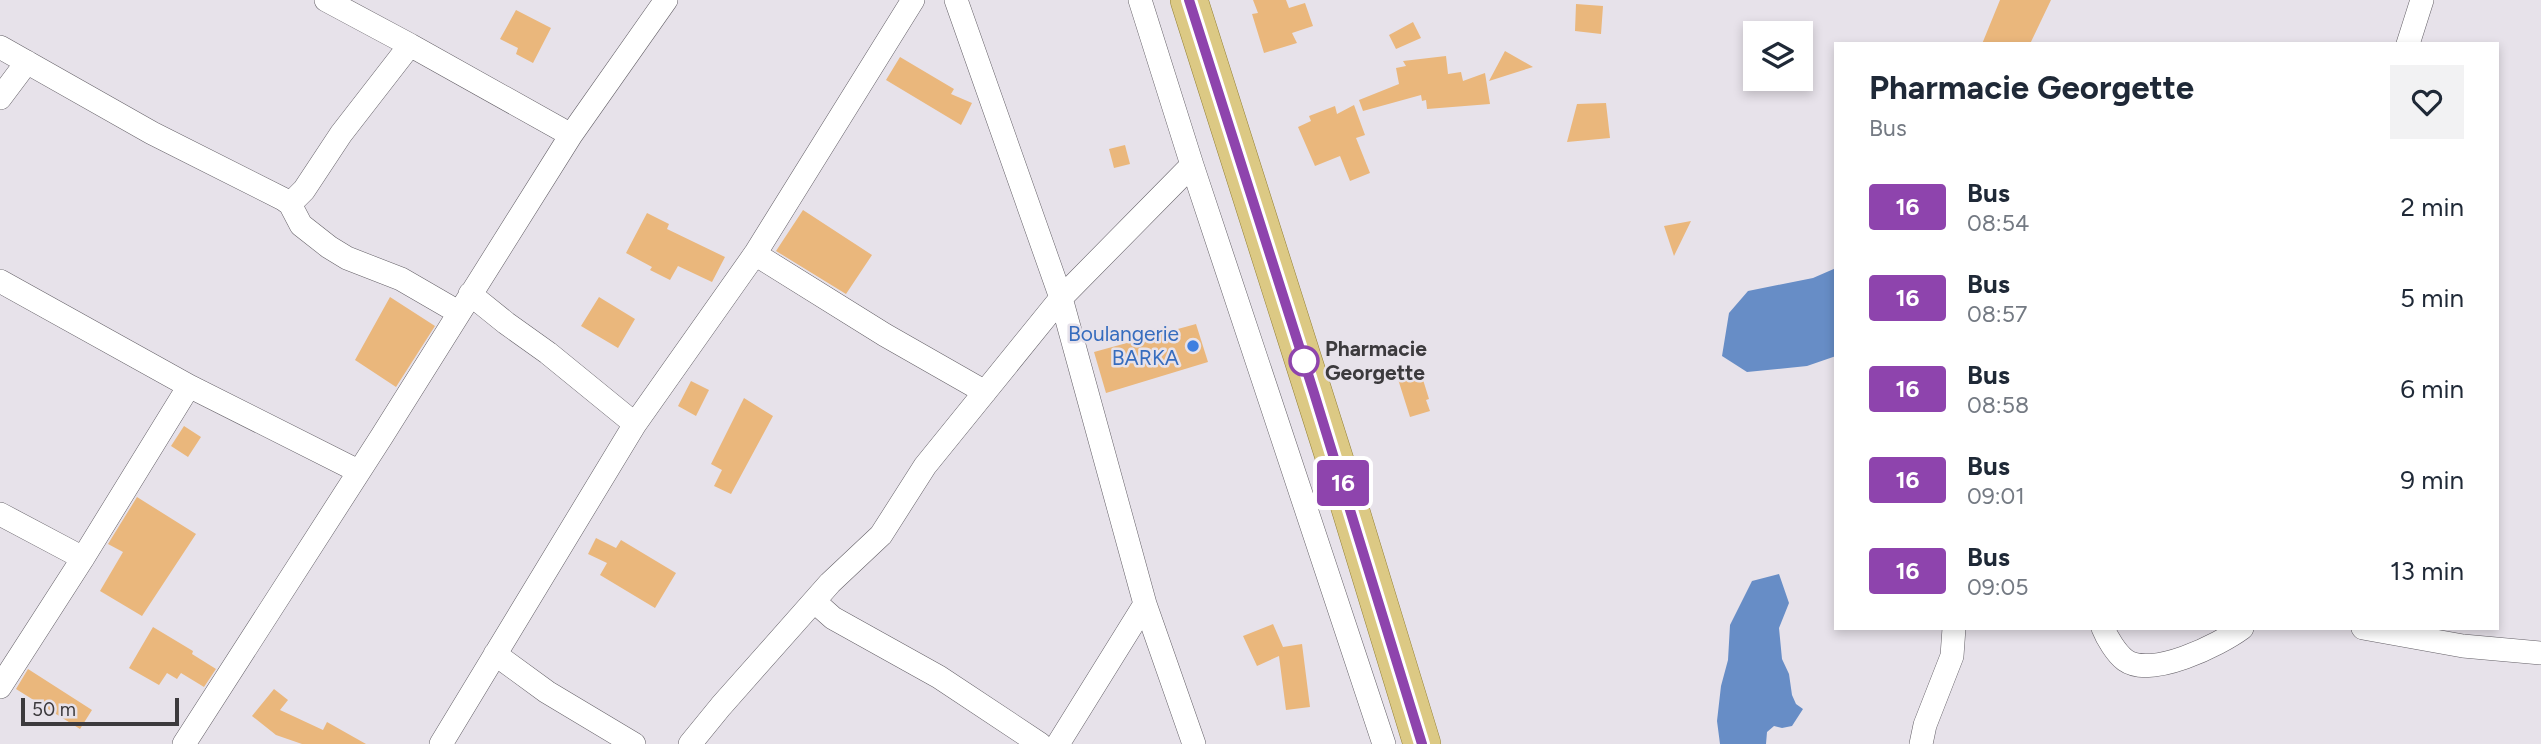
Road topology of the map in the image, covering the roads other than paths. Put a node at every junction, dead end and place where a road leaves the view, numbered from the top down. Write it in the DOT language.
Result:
graph roads {
  1 [pos="326,0"];
  2 [pos="666,0"];
  3 [pos="913,0"];
  4 [pos="956,0"];
  5 [pos="1140,0"];
  6 [pos="1189,0"];
  7 [pos="2422,0"];
  8 [pos="2409,42"];
  9 [pos="410,45"];
  10 [pos="0,47"];
  11 [pos="27,62"];
  12 [pos="0,98"];
  13 [pos="570,135"];
  14 [pos="1192,165"];
  15 [pos="290,204"];
  16 [pos="755,254"];
  17 [pos="0,282"];
  18 [pos="1061,298"];
  19 [pos="464,303"];
  20 [pos="189,386"];
  21 [pos="985,392"];
  22 [pos="635,424"];
  23 [pos="358,471"];
  24 [pos="0,514"];
  25 [pos="83,558"];
  26 [pos="815,602"];
  27 [pos="1144,604"];
  28 [pos="1954,630"];
  29 [pos="2104,630"];
  30 [pos="2239,630"];
  31 [pos="2374,630"];
  32 [pos="2541,653"];
  33 [pos="495,654"];
  34 [pos="0,687"];
  35 [pos="184,744"];
  36 [pos="441,744"];
  37 [pos="634,744"];
  38 [pos="690,744"];
  39 [pos="1040,744"];
  40 [pos="1058,744"];
  41 [pos="1194,744"];
  42 [pos="1384,744"];
  43 [pos="1422,744"];
  44 [pos="1921,744"];
  1 -- 9 [label="street"];
  2 -- 13 [label="street"];
  3 -- 16 [label="street"];
  4 -- 18 [label="street"];
  5 -- 14 [label="street"];
  6 -- 43 [label="main road"];
  7 -- 8 [label="street"];
  9 -- 13 [label="street"];
  9 -- 15 [label="street"];
  10 -- 11 [label="street"];
  11 -- 12 [label="street"];
  11 -- 15 [label="street"];
  13 -- 19 [label="street"];
  14 -- 18 [label="street"];
  14 -- 42 [label="street"];
  15 -- 19 [label="street"];
  16 -- 21 [label="street"];
  16 -- 22 [label="street"];
  17 -- 20 [label="street"];
  18 -- 21 [label="street"];
  18 -- 27 [label="street"];
  19 -- 22 [label="street"];
  19 -- 23 [label="street"];
  20 -- 23 [label="street"];
  20 -- 25 [label="street"];
  21 -- 26 [label="street"];
  22 -- 33 [label="street"];
  23 -- 35 [label="street"];
  24 -- 25 [label="street"];
  25 -- 34 [label="street"];
  26 -- 38 [label="street"];
  26 -- 39 [label="street"];
  27 -- 40 [label="street"];
  27 -- 41 [label="street"];
  28 -- 44 [label="street"];
  29 -- 30 [label="street"];
  31 -- 32 [label="street"];
  33 -- 36 [label="street"];
  33 -- 37 [label="street"];
}
